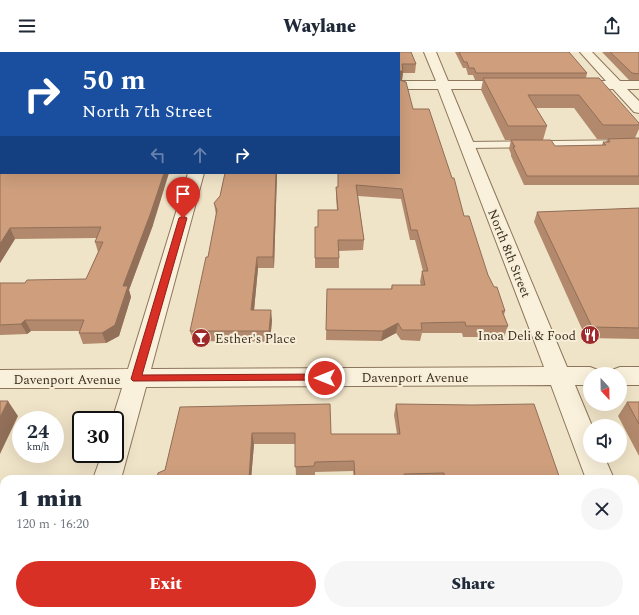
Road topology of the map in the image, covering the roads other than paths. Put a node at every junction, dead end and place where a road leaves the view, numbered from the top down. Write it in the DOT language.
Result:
graph roads {
  1 [pos="430,52"];
  2 [pos="586,52"];
  3 [pos="400,85"];
  4 [pos="444,85"];
  5 [pos="522,85"];
  6 [pos="561,85"];
  7 [pos="616,85"];
  8 [pos="639,85"];
  9 [pos="639,109"];
  10 [pos="639,143"];
  11 [pos="468,145"];
  12 [pos="196,174"];
  13 [pos="559,376"];
  14 [pos="583,376"];
  15 [pos="627,376"];
  16 [pos="639,376"];
  17 [pos="136,379"];
  18 [pos="0,380"];
  19 [pos="124,421"];
  20 [pos="583,436"];
  21 [pos="112,463"];
  22 [pos="594,463"];
  23 [pos="108,475"];
  24 [pos="598,475"];
  1 -- 4 [label="street, North 8th Street"];
  2 -- 7 [label="street"];
  3 -- 4 [label="street"];
  4 -- 5 [label="street"];
  4 -- 11 [label="street, North 8th Street"];
  6 -- 7 [label="street"];
  7 -- 8 [label="street"];
  7 -- 9 [label="street"];
  10 -- 11 [label="lane"];
  11 -- 13 [label="street, North 8th Street"];
  12 -- 17 [label="street"];
  13 -- 14 [label="street, Davenport Avenue"];
  13 -- 17 [label="street, Davenport Avenue"];
  13 -- 20 [label="street, North 8th Street"];
  15 -- 16 [label="street"];
  17 -- 18 [label="street, Davenport Avenue"];
  17 -- 19 [label="street"];
  21 -- 23 [label="street"];
  22 -- 24 [label="street"];
}
